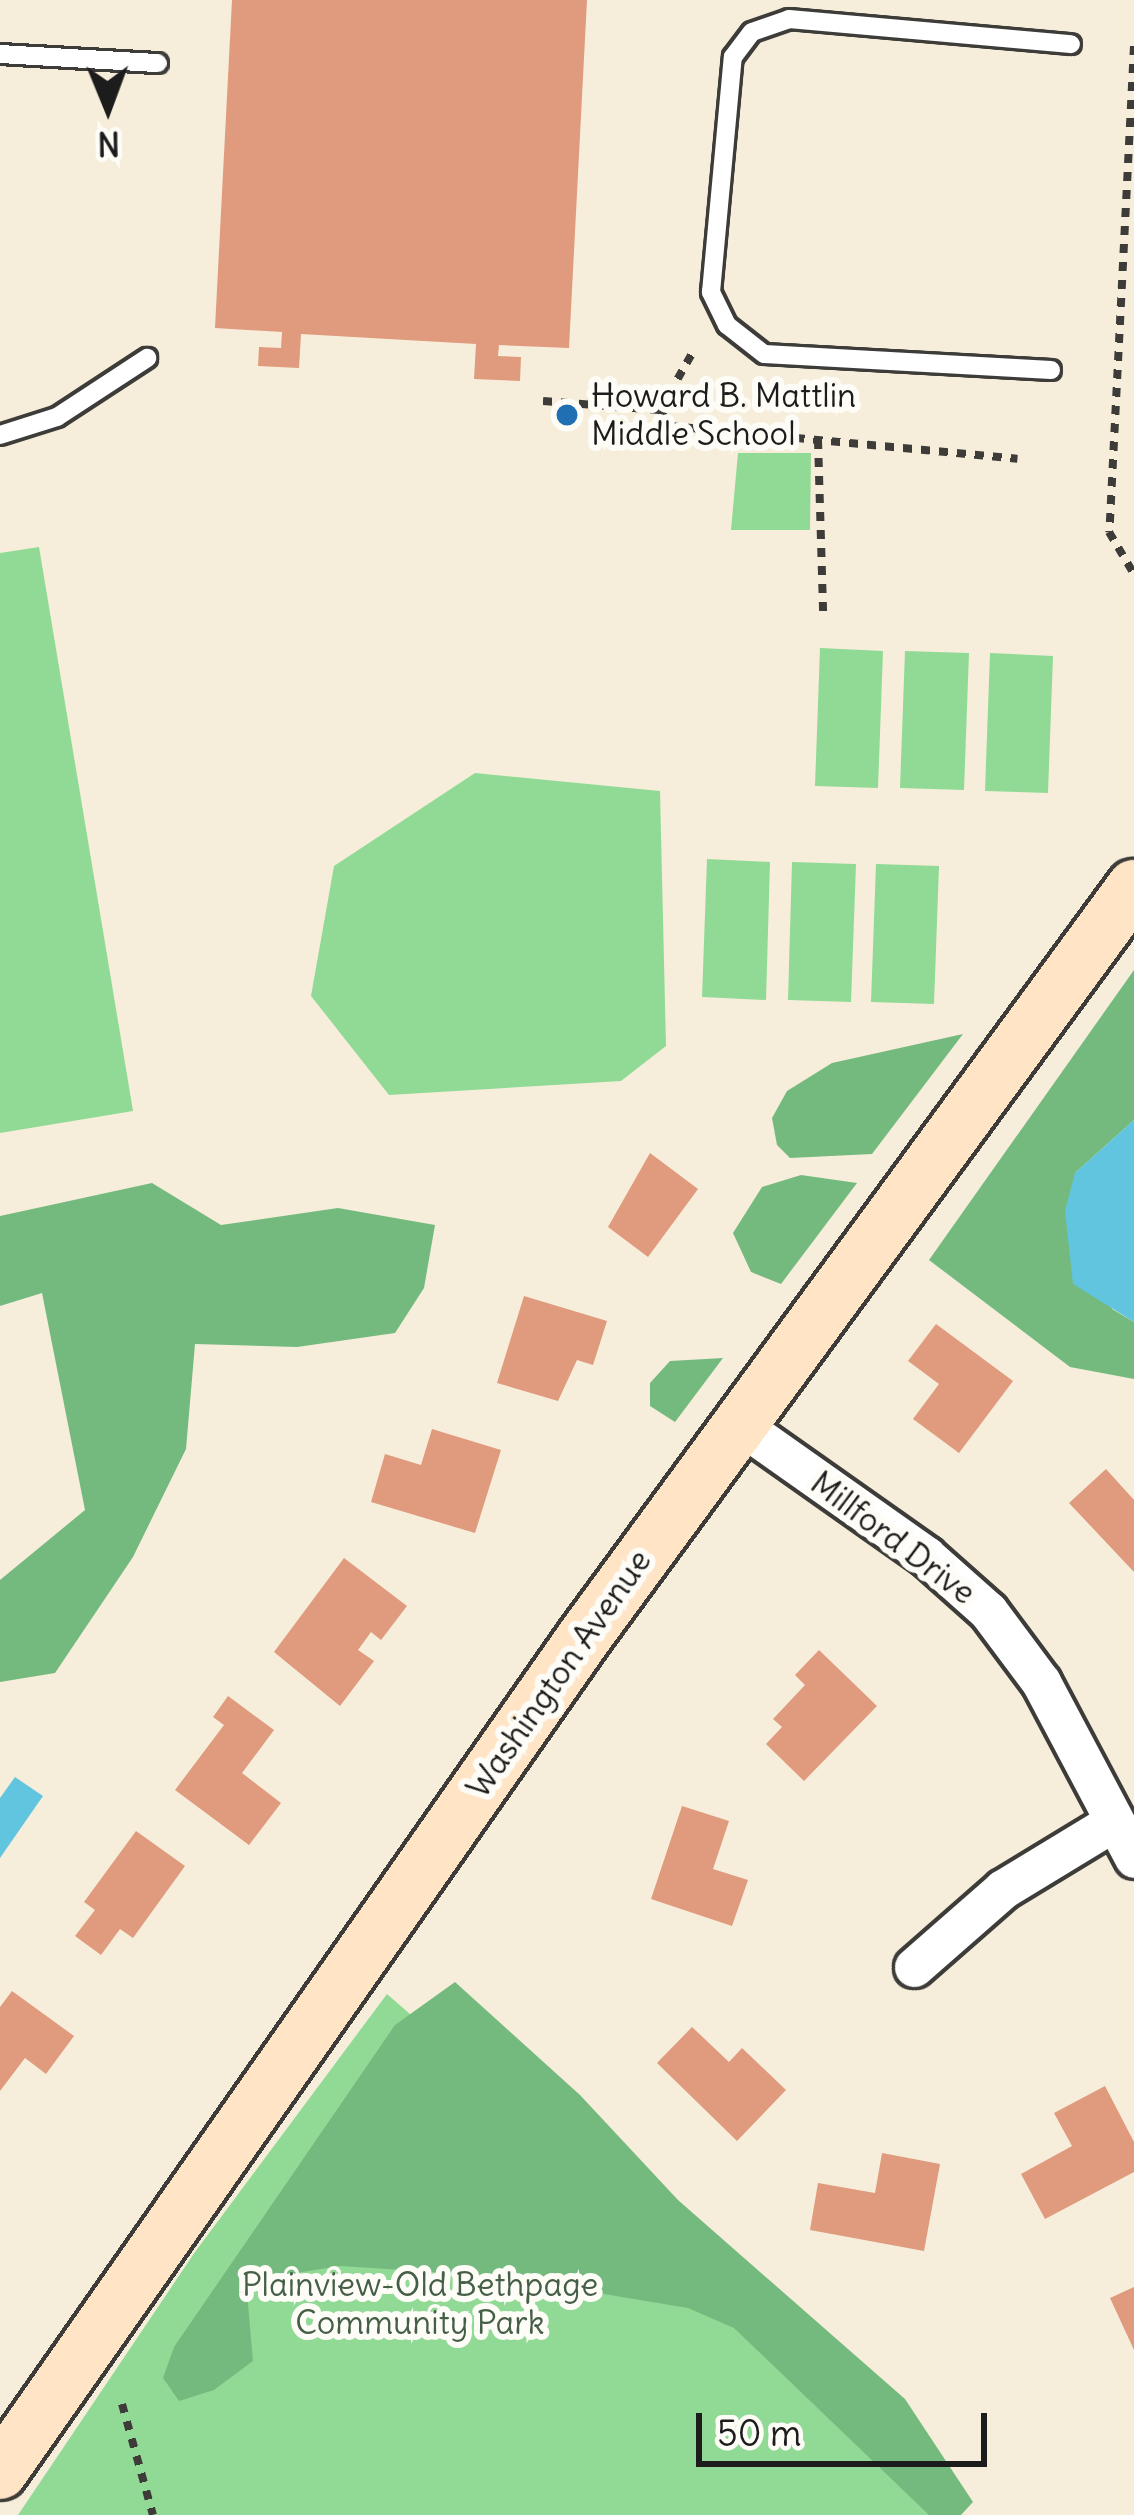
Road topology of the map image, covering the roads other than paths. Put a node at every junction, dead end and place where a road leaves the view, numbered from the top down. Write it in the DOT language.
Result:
graph roads {
  1 [pos="1071,44"];
  2 [pos="0,54"];
  3 [pos="158,63"];
  4 [pos="147,358"];
  5 [pos="1051,370"];
  6 [pos="0,435"];
  7 [pos="1134,887"];
  8 [pos="739,1424"];
  9 [pos="1113,1822"];
  10 [pos="1134,1858"];
  11 [pos="914,1966"];
  12 [pos="0,2472"];
  1 -- 5 [label="lane"];
  2 -- 3 [label="lane"];
  4 -- 6 [label="lane"];
  7 -- 8 [label="main road, Washington Avenue"];
  8 -- 9 [label="street, Millford Drive"];
  8 -- 12 [label="main road, Washington Avenue"];
  9 -- 10 [label="street, Millford Drive"];
  9 -- 11 [label="street"];
}
